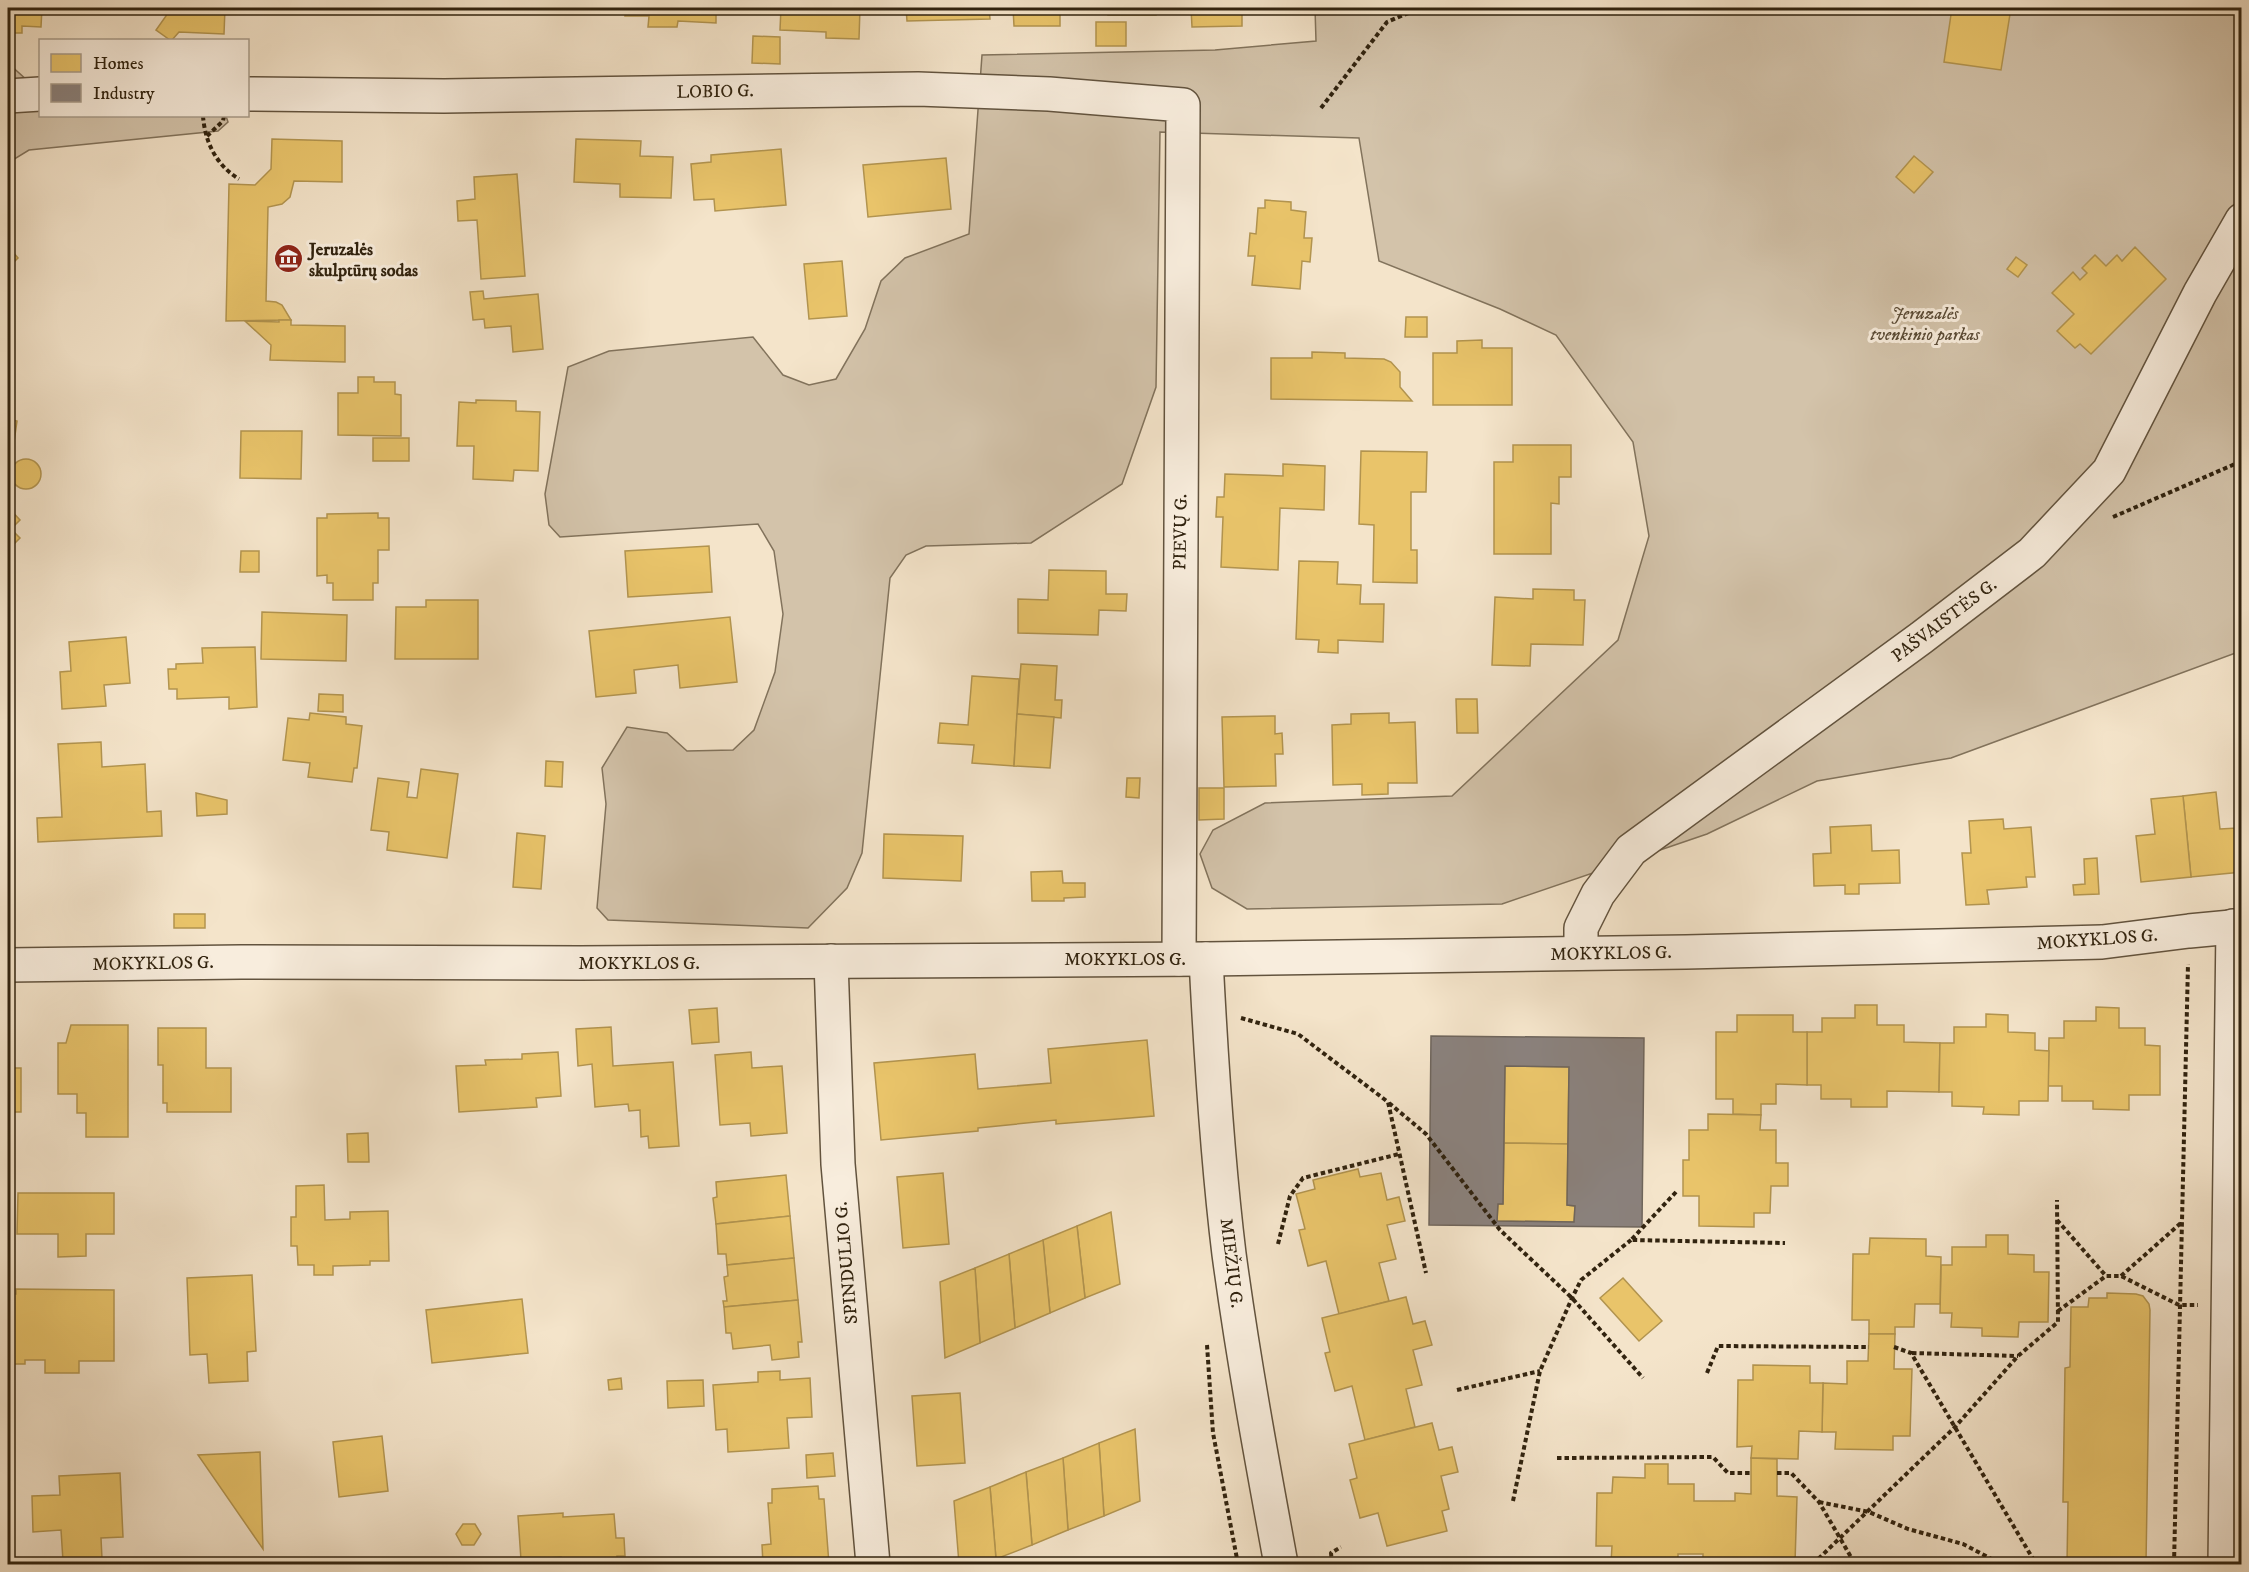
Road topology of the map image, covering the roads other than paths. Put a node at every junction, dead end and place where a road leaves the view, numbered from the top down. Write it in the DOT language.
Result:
graph roads {
  1 [pos="39,94"];
  2 [pos="249,94"];
  3 [pos="8,96"];
  4 [pos="1183,105"];
  5 [pos="2241,220"];
  6 [pos="2237,926"];
  7 [pos="1581,953"];
  8 [pos="1192,959"];
  9 [pos="831,961"];
  10 [pos="8,965"];
  11 [pos="873,1564"];
  12 [pos="1281,1564"];
  13 [pos="2225,1564"];
  1 -- 3 [label="street"];
  2 -- 4 [label="street, LOBIO G."];
  4 -- 8 [label="street, PIEVŲ G."];
  5 -- 7 [label="street, PAŠVAISTĖS G."];
  6 -- 7 [label="street, MOKYKLOS G."];
  6 -- 13 [label="street"];
  7 -- 8 [label="street, MOKYKLOS G."];
  8 -- 9 [label="street, MOKYKLOS G."];
  8 -- 12 [label="street, MIEŽIŲ G."];
  9 -- 10 [label="street, MOKYKLOS G."];
  9 -- 11 [label="street, SPINDULIO G."];
}
